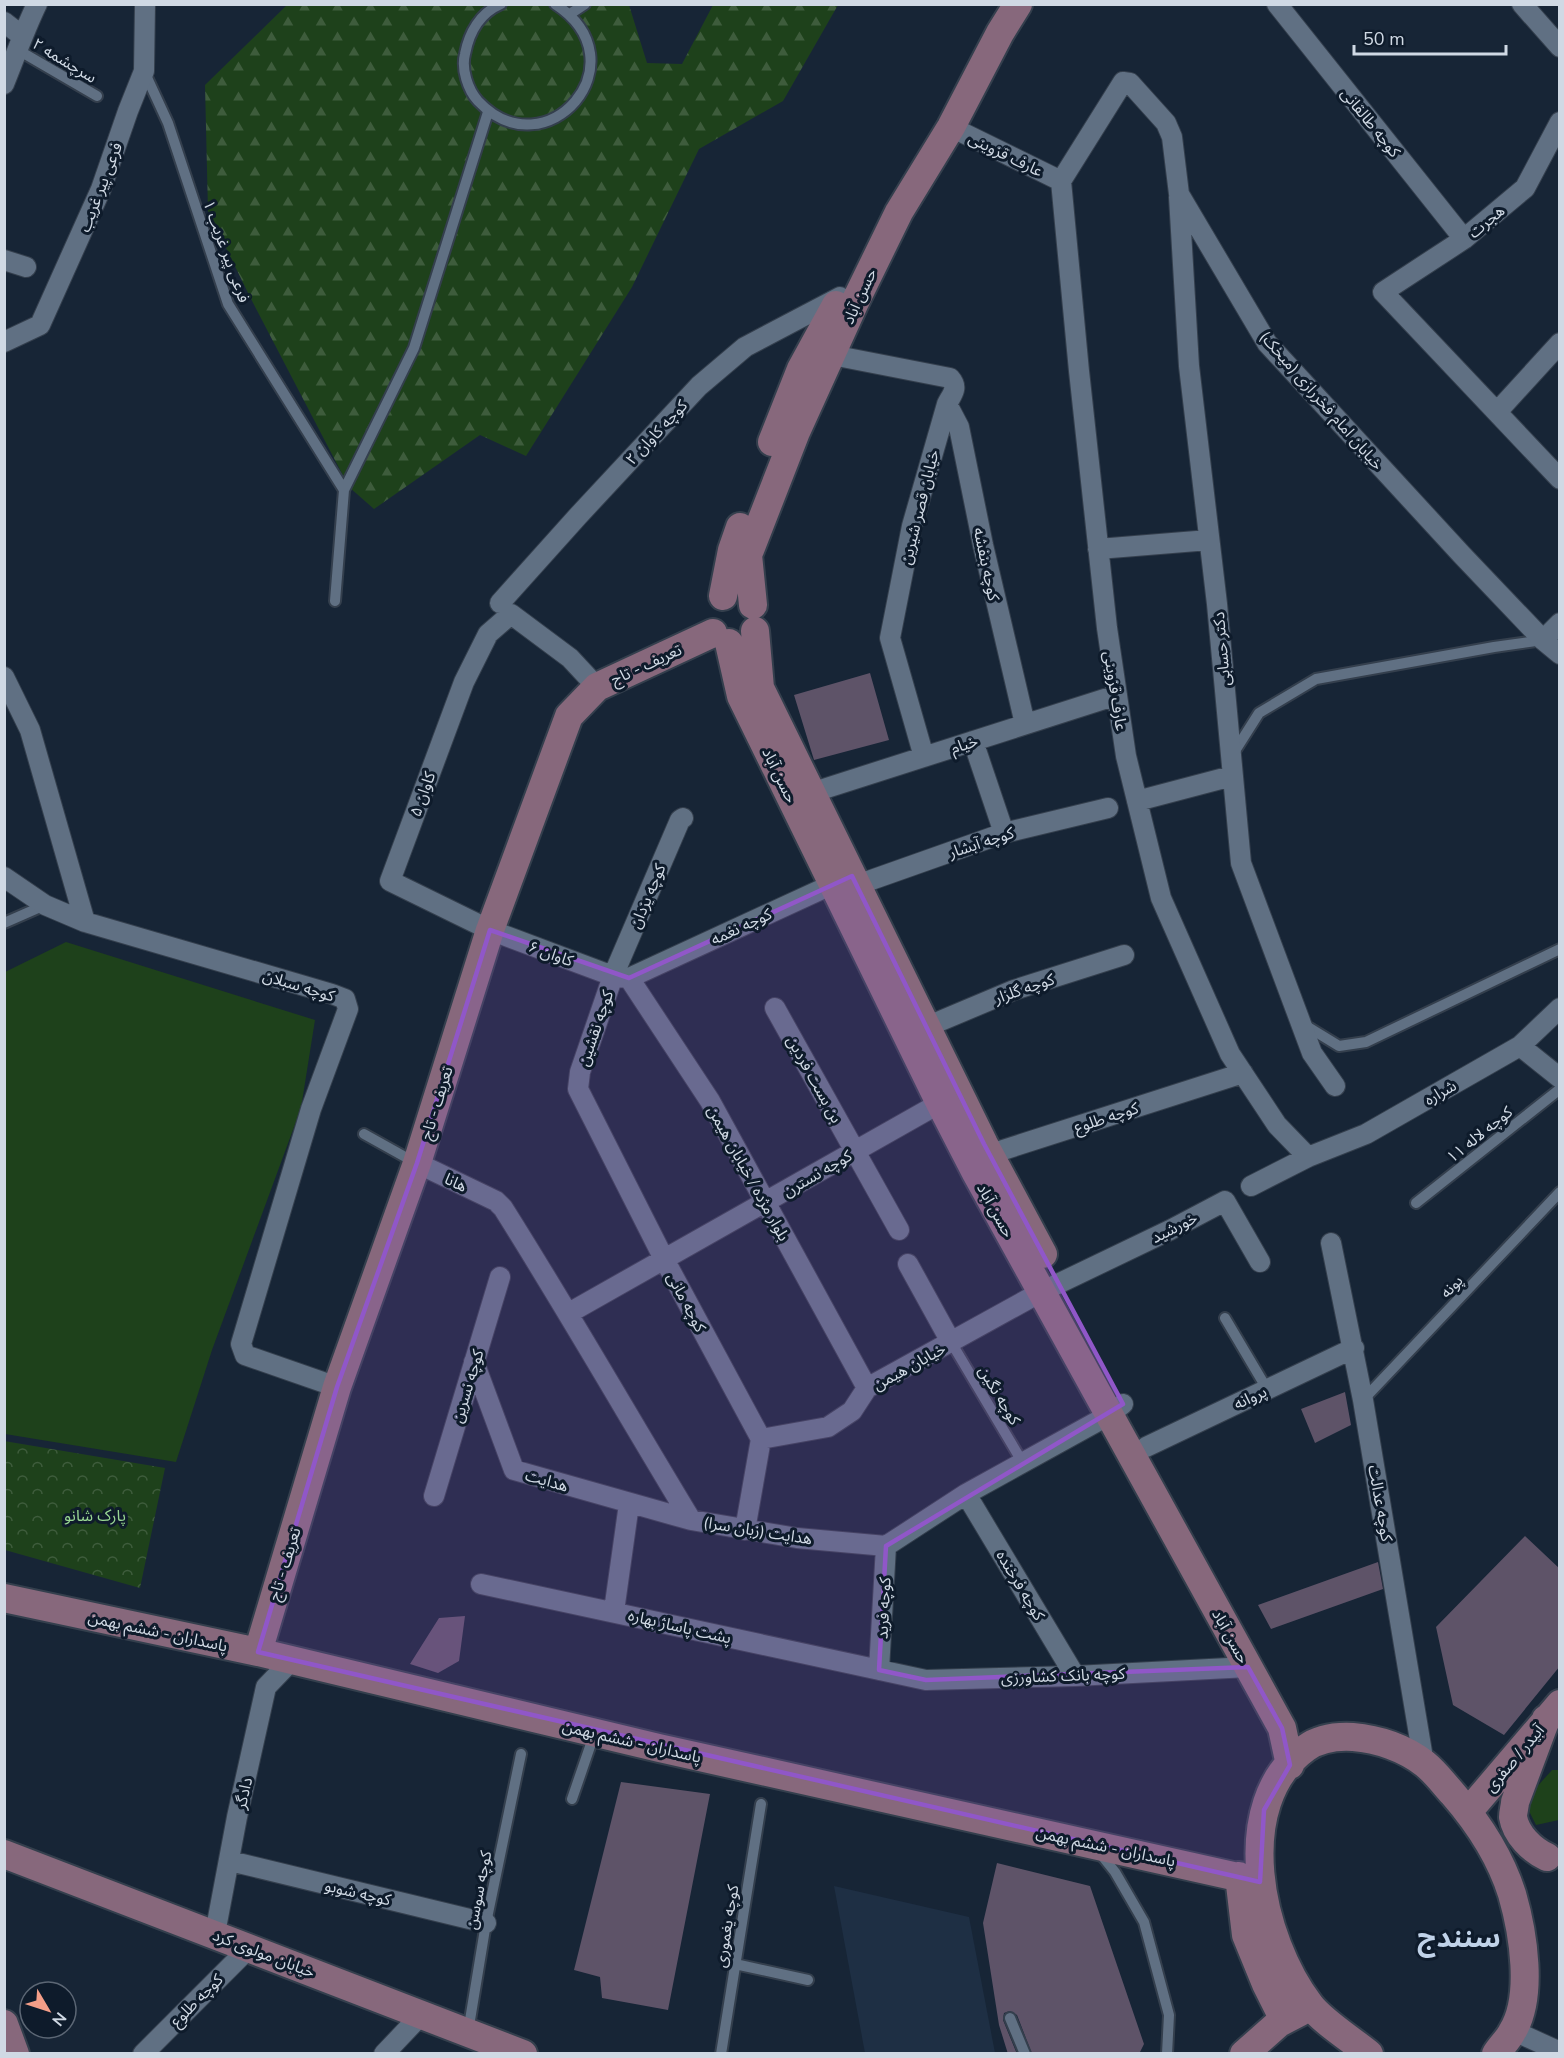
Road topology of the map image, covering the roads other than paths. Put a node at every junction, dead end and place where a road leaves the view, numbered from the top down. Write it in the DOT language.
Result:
graph roads {
  1 [pos="37,4"];
  2 [pos="145,4"];
  3 [pos="501,4"];
  4 [pos="555,4"];
  5 [pos="585,4"];
  6 [pos="998,4"];
  7 [pos="1018,4"];
  8 [pos="1277,4"];
  9 [pos="1522,4"];
  10 [pos="570,14"];
  11 [pos="4,22"];
  12 [pos="20,43"];
  13 [pos="1560,47"];
  14 [pos="144,71"];
  15 [pos="1126,81"];
  16 [pos="4,84"];
  17 [pos="97,96"];
  18 [pos="488,112"];
  19 [pos="1560,123"];
  20 [pos="951,127"];
  21 [pos="1061,181"];
  22 [pos="1179,194"];
  23 [pos="1464,239"];
  24 [pos="4,260"];
  25 [pos="26,267"];
  26 [pos="840,296"];
  27 [pos="4,342"];
  28 [pos="1560,343"];
  29 [pos="832,355"];
  30 [pos="947,404"];
  31 [pos="1497,412"];
  32 [pos="1560,478"];
  33 [pos="344,490"];
  34 [pos="1209,540"];
  35 [pos="1098,549"];
  36 [pos="723,596"];
  37 [pos="334,601"];
  38 [pos="506,609"];
  39 [pos="754,618"];
  40 [pos="1560,622"];
  41 [pos="721,638"];
  42 [pos="1543,640"];
  43 [pos="1560,654"];
  44 [pos="4,677"];
  45 [pos="597,687"];
  46 [pos="1117,695"];
  47 [pos="1025,724"];
  48 [pos="973,741"];
  49 [pos="924,757"];
  50 [pos="1232,767"];
  51 [pos="811,793"];
  52 [pos="1137,801"];
  53 [pos="1108,808"];
  54 [pos="683,818"];
  55 [pos="1004,833"];
  56 [pos="7,878"];
  57 [pos="847,882"];
  58 [pos="45,905"];
  59 [pos="85,922"];
  60 [pos="4,923"];
  61 [pos="490,930"];
  62 [pos="1560,949"];
  63 [pos="1124,955"];
  64 [pos="621,977"];
  65 [pos="775,1008"];
  66 [pos="1560,1008"];
  67 [pos="1301,1023"];
  68 [pos="926,1027"];
  69 [pos="1520,1046"];
  70 [pos="1243,1073"];
  71 [pos="1560,1078"];
  72 [pos="578,1080"];
  73 [pos="1335,1086"];
  74 [pos="1560,1089"];
  75 [pos="940,1103"];
  76 [pos="364,1134"];
  77 [pos="856,1151"];
  78 [pos="1308,1157"];
  79 [pos="979,1158"];
  80 [pos="417,1163"];
  81 [pos="1251,1186"];
  82 [pos="1560,1192"];
  83 [pos="496,1201"];
  84 [pos="765,1202"];
  85 [pos="1416,1203"];
  86 [pos="899,1230"];
  87 [pos="1331,1243"];
  88 [pos="664,1259"];
  89 [pos="1260,1262"];
  90 [pos="908,1264"];
  91 [pos="500,1277"];
  92 [pos="1050,1288"];
  93 [pos="569,1313"];
  94 [pos="1225,1318"];
  95 [pos="951,1342"];
  96 [pos="1354,1348"];
  97 [pos="474,1362"];
  98 [pos="337,1387"];
  99 [pos="867,1388"];
  100 [pos="1267,1389"];
  101 [pos="1364,1400"];
  102 [pos="1116,1410"];
  103 [pos="761,1439"];
  104 [pos="1146,1447"];
  105 [pos="1023,1463"];
  106 [pos="966,1494"];
  107 [pos="434,1496"];
  108 [pos="629,1504"];
  109 [pos="692,1520"];
  110 [pos="745,1530"];
  111 [pos="886,1546"];
  112 [pos="481,1584"];
  113 [pos="4,1598"];
  114 [pos="614,1611"];
  115 [pos="258,1652"];
  116 [pos="292,1660"];
  117 [pos="1248,1667"];
  118 [pos="879,1670"];
  119 [pos="1076,1676"];
  120 [pos="1553,1712"];
  121 [pos="595,1732"];
  122 [pos="521,1754"];
  123 [pos="1298,1756"];
  124 [pos="1424,1764"];
  125 [pos="572,1799"];
  126 [pos="761,1804"];
  127 [pos="1468,1812"];
  128 [pos="1093,1844"];
  129 [pos="4,1854"];
  130 [pos="1553,1855"];
  131 [pos="230,1861"];
  132 [pos="4,1865"];
  133 [pos="39,1866"];
  134 [pos="1503,1869"];
  135 [pos="1249,1879"];
  136 [pos="486,1923"];
  137 [pos="213,1934"];
  138 [pos="250,1947"];
  139 [pos="735,1964"];
  140 [pos="808,1980"];
  141 [pos="1311,2006"];
  142 [pos="421,2014"];
  143 [pos="1011,2018"];
  144 [pos="1284,2020"];
  145 [pos="4,2024"];
  146 [pos="1514,2031"];
  147 [pos="465,2032"];
  148 [pos="1560,2052"];
  149 [pos="15,2054"];
  150 [pos="143,2054"];
  151 [pos="384,2054"];
  152 [pos="523,2054"];
  153 [pos="721,2054"];
  154 [pos="1025,2054"];
  155 [pos="1167,2054"];
  156 [pos="1244,2054"];
  157 [pos="1369,2054"];
  158 [pos="1496,2054"];
  1 -- 12 [label="street"];
  2 -- 14 [label="street, فرعی پیر غریب"];
  3 -- 18 [label="lane"];
  4 -- 10 [label="lane"];
  5 -- 10 [label="lane"];
  6 -- 26 [label="street, حسن آباد"];
  7 -- 20 [label="street, حسن آباد"];
  8 -- 23 [label="street, کوچه طالقانی"];
  9 -- 13 [label="street"];
  10 -- 18 [label="lane"];
  11 -- 12 [label="street"];
  12 -- 16 [label="street"];
  12 -- 17 [label="lane, سرچشمه ۲"];
  14 -- 27 [label="street, فرعی پیر غریب"];
  14 -- 33 [label="lane, فرعی پیر غریب ۱"];
  15 -- 21 [label="street, عارف قزوینی"];
  15 -- 22 [label="street, خیابان امام فخررازی (میخک)"];
  18 -- 33 [label="lane"];
  19 -- 23 [label="street, هجرت"];
  20 -- 21 [label="street, عارف قزوینی"];
  20 -- 29 [label="street, حسن آباد"];
  21 -- 35 [label="street, عارف قزوینی"];
  22 -- 34 [label="street, دکتر حسابی"];
  22 -- 42 [label="street, خیابان امام فخررازی (میخک)"];
  23 -- 31 [label="street, هجرت"];
  24 -- 25 [label="street"];
  26 -- 36 [label="street, حسن آباد"];
  26 -- 38 [label="street, کوچه کاوان ۲"];
  28 -- 31 [label="street"];
  29 -- 30 [label="street, خیابان قصر شیرین"];
  29 -- 39 [label="street, حسن آباد"];
  30 -- 47 [label="street, کوچه بنفشه"];
  30 -- 49 [label="street, خیابان قصر شیرین"];
  31 -- 32 [label="street"];
  33 -- 37 [label="lane"];
  34 -- 35 [label="street"];
  34 -- 50 [label="street, دکتر حسابی"];
  35 -- 46 [label="street, عارف قزوینی"];
  36 -- 39 [label="street"];
  36 -- 41 [label="street"];
  38 -- 45 [label="street"];
  38 -- 61 [label="street, کاوان ۵"];
  39 -- 41 [label="street"];
  39 -- 51 [label="street, حسن آباد"];
  40 -- 42 [label="street"];
  41 -- 45 [label="street, تعریف - تاج"];
  41 -- 57 [label="street, حسن آباد"];
  42 -- 43 [label="street, خیابان امام فخررازی (میخک)"];
  42 -- 50 [label="lane"];
  44 -- 59 [label="street"];
  45 -- 61 [label="street, تعریف - تاج"];
  46 -- 47 [label="street, خیام"];
  46 -- 52 [label="street, عارف قزوینی"];
  47 -- 48 [label="street, خیام"];
  48 -- 49 [label="street, خیام"];
  48 -- 55 [label="street"];
  49 -- 51 [label="street, خیام"];
  50 -- 52 [label="street"];
  50 -- 67 [label="street, دکتر حسابی"];
  51 -- 57 [label="street, حسن آباد"];
  52 -- 70 [label="street, عارف قزوینی"];
  53 -- 55 [label="street, کوچه آبشار"];
  54 -- 64 [label="street, کوچه یزدان"];
  55 -- 57 [label="street, کوچه آبشار"];
  56 -- 58 [label="street"];
  57 -- 64 [label="street, کوچه نغمه"];
  57 -- 68 [label="street, حسن آباد"];
  57 -- 75 [label="street, حسن آباد"];
  58 -- 59 [label="street"];
  58 -- 60 [label="lane"];
  59 -- 98 [label="street, کوچه سبلان"];
  61 -- 64 [label="street, کاوان ۶"];
  61 -- 80 [label="street, تعریف - تاج"];
  62 -- 67 [label="lane"];
  63 -- 68 [label="street, کوچه گلزار"];
  64 -- 72 [label="street, کوچه نقشین"];
  64 -- 84 [label="street, بلوار مژده / خیابان هیمن"];
  65 -- 77 [label="street, بن بست فردین"];
  66 -- 69 [label="street, شراره"];
  67 -- 73 [label="street, دکتر حسابی"];
  68 -- 79 [label="street, حسن آباد"];
  69 -- 71 [label="street"];
  69 -- 78 [label="street, شراره"];
  70 -- 78 [label="street, عارف قزوینی"];
  70 -- 79 [label="street, کوچه طلوع"];
  72 -- 88 [label="street, کوچه مانی"];
  74 -- 85 [label="lane, کوچه لاله ۱۱"];
  75 -- 77 [label="street, کوچه نسترن"];
  75 -- 79 [label="street, حسن آباد"];
  76 -- 80 [label="lane"];
  77 -- 84 [label="street, کوچه نسترن"];
  77 -- 86 [label="street, بن بست فردین"];
  78 -- 81 [label="street, شراره"];
  79 -- 92 [label="street, حسن آباد"];
  80 -- 83 [label="street, هانا"];
  80 -- 98 [label="street, تعریف - تاج"];
  82 -- 101 [label="lane, پونه"];
  83 -- 93 [label="street, هدایت (زبان سرا)"];
  84 -- 88 [label="street, کوچه نسترن"];
  84 -- 99 [label="street, بلوار مژده / خیابان هیمن"];
  87 -- 96 [label="street, کوچه عدالت"];
  88 -- 93 [label="street, کوچه نسترن"];
  88 -- 103 [label="street, کوچه مانی"];
  89 -- 92 [label="street, خورشید"];
  90 -- 95 [label="street"];
  91 -- 97 [label="street, کوچه نسرین"];
  92 -- 95 [label="street, خیابان هیمن"];
  92 -- 102 [label="street, حسن آباد"];
  93 -- 109 [label="street, هدایت (زبان سرا)"];
  94 -- 100 [label="lane"];
  95 -- 99 [label="street, خیابان هیمن"];
  95 -- 105 [label="lane, کوچه نگین"];
  96 -- 100 [label="street, پروانه"];
  96 -- 101 [label="street, کوچه عدالت"];
  97 -- 107 [label="street, کوچه نسرین"];
  97 -- 108 [label="street, هدایت"];
  98 -- 115 [label="street, تعریف - تاج"];
  99 -- 103 [label="street, خیابان هیمن"];
  100 -- 104 [label="street, پروانه"];
  101 -- 124 [label="street, کوچه عدالت"];
  102 -- 104 [label="street, حسن آباد"];
  102 -- 105 [label="street"];
  102 -- 117 [label="street, حسن آباد"];
  103 -- 110 [label="street"];
  104 -- 123 [label="street, حسن آباد"];
  105 -- 106 [label="street"];
  106 -- 111 [label="street"];
  106 -- 119 [label="street, کوچه فرخنده"];
  108 -- 109 [label="street, هدایت"];
  108 -- 114 [label="street"];
  109 -- 110 [label="street, هدایت (زبان سرا)"];
  110 -- 111 [label="street, هدایت (زبان سرا)"];
  111 -- 118 [label="street, کوچه فرید"];
  112 -- 114 [label="street, پشت پاساژ بهاره"];
  113 -- 115 [label="street, پاسداران - ششم بهمن"];
  114 -- 118 [label="street, پشت پاساژ بهاره"];
  115 -- 116 [label="street, پاسداران - ششم بهمن"];
  116 -- 121 [label="street, پاسداران - ششم بهمن"];
  116 -- 131 [label="street, دادگر"];
  117 -- 119 [label="street, کوچه بانک کشاورزی"];
  117 -- 123 [label="street, حسن آباد"];
  118 -- 119 [label="street, کوچه بانک کشاورزی"];
  120 -- 127 [label="street, آبیدر / صفری"];
  120 -- 130 [label="street"];
  121 -- 125 [label="lane"];
  121 -- 128 [label="street, پاسداران - ششم بهمن"];
  122 -- 136 [label="lane, کوچه سوسن"];
  123 -- 124 [label="street"];
  123 -- 135 [label="street"];
  124 -- 127 [label="street"];
  126 -- 139 [label="lane, کوچه یغموری"];
  127 -- 134 [label="street"];
  128 -- 135 [label="street, پاسداران - ششم بهمن"];
  128 -- 155 [label="lane"];
  129 -- 133 [label="street, خیابان مولوی کرد"];
  130 -- 134 [label="street"];
  131 -- 136 [label="street, کوچه شوبو"];
  131 -- 137 [label="street, دادگر"];
  132 -- 133 [label="street"];
  133 -- 137 [label="street, خیابان مولوی کرد"];
  134 -- 146 [label="street"];
  135 -- 141 [label="street"];
  135 -- 144 [label="street"];
  136 -- 147 [label="lane, کوچه سوسن"];
  137 -- 138 [label="street, خیابان مولوی کرد"];
  138 -- 142 [label="street, خیابان مولوی کرد"];
  138 -- 150 [label="street, کوچه طلوع"];
  139 -- 140 [label="lane"];
  139 -- 153 [label="lane, کوچه یغموری"];
  141 -- 144 [label="street"];
  141 -- 157 [label="street"];
  142 -- 147 [label="street, خیابان مولوی کرد"];
  142 -- 151 [label="street"];
  143 -- 154 [label="lane"];
  144 -- 156 [label="street"];
  145 -- 149 [label="street"];
  146 -- 148 [label="street"];
  146 -- 158 [label="street"];
  147 -- 152 [label="street, خیابان مولوی کرد"];
}
